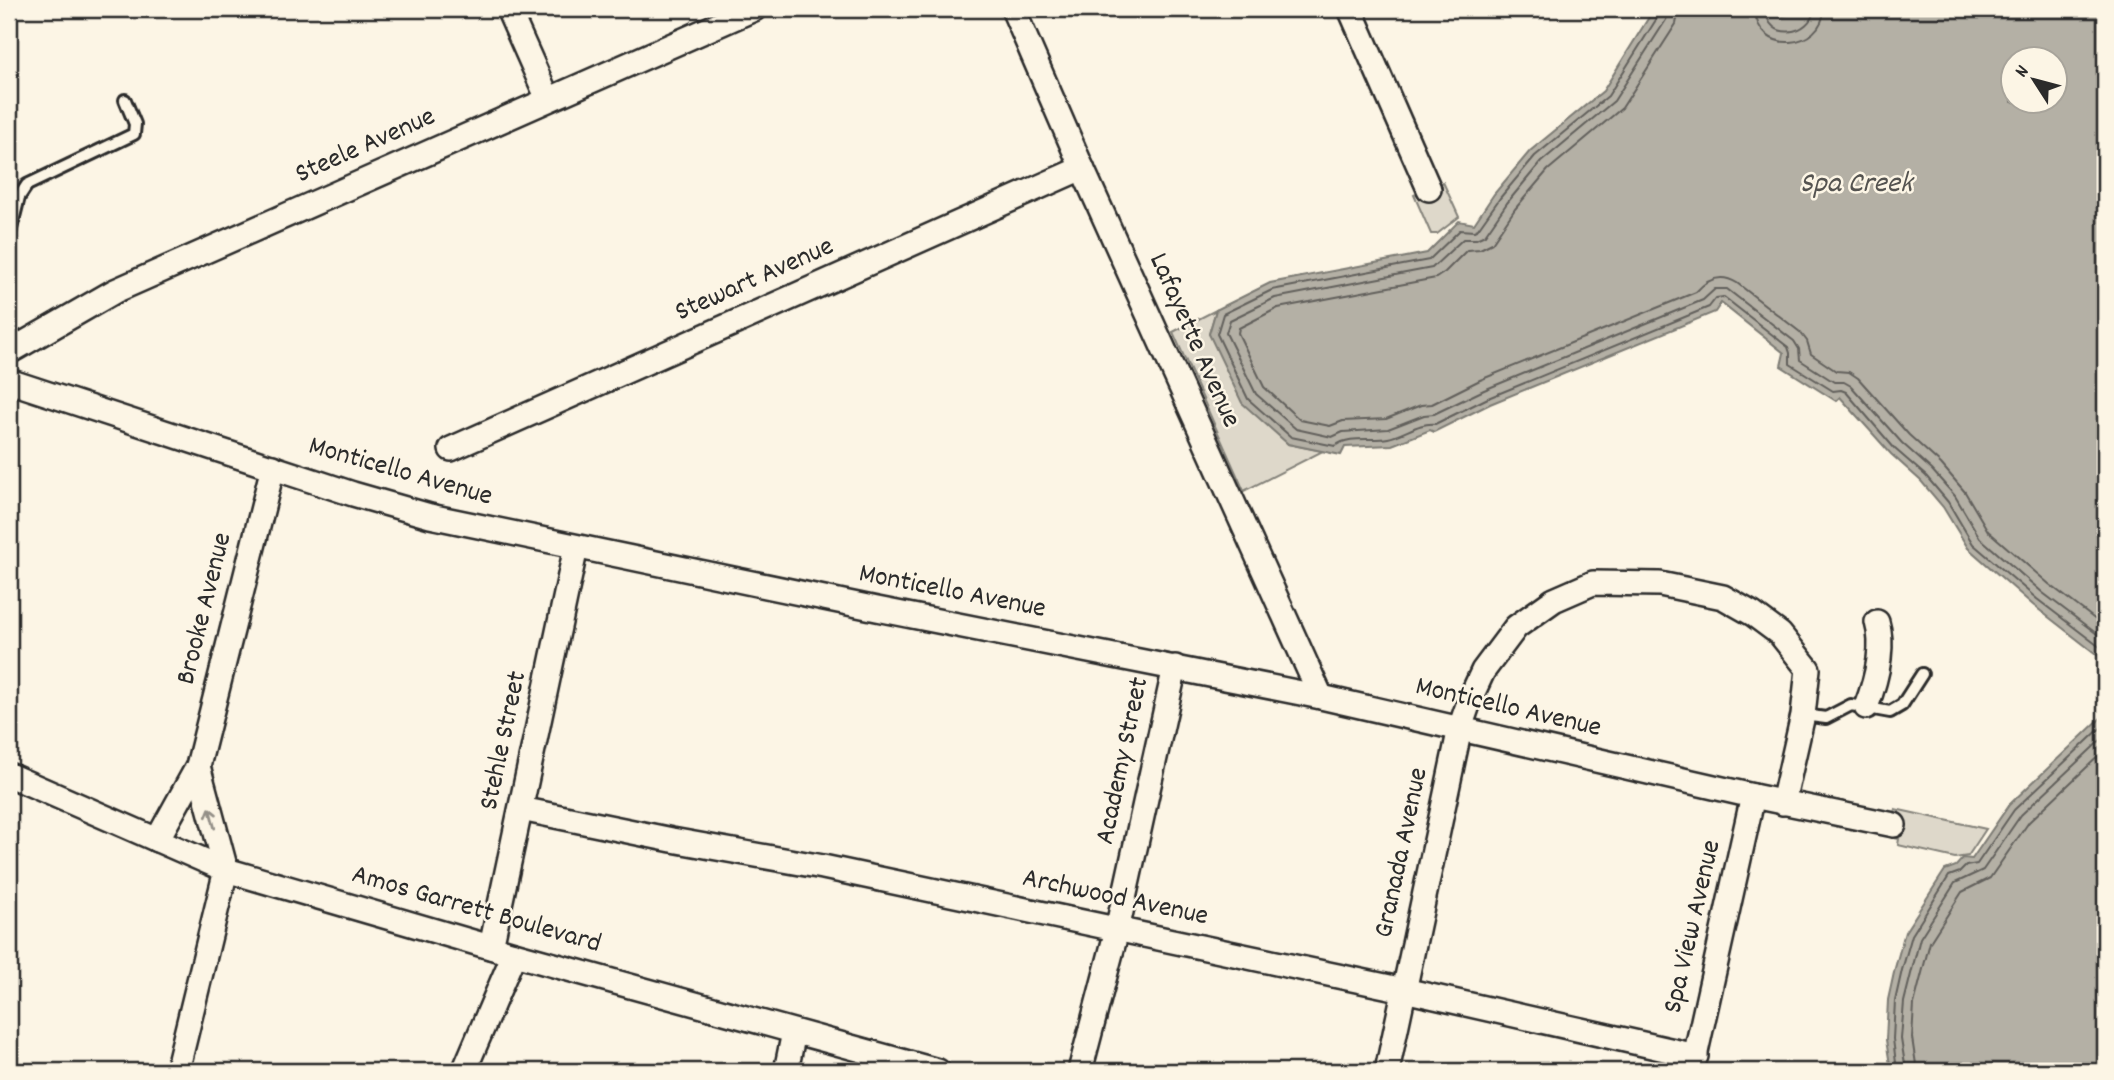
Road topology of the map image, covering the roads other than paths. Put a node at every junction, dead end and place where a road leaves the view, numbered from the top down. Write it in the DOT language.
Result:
graph roads {
  1 [pos="508,9"];
  2 [pos="754,9"];
  3 [pos="1013,9"];
  4 [pos="1350,9"];
  5 [pos="548,99"];
  6 [pos="125,100"];
  7 [pos="1083,169"];
  8 [pos="1429,189"];
  9 [pos="13,205"];
  10 [pos="9,237"];
  11 [pos="12,343"];
  12 [pos="9,380"];
  13 [pos="451,449"];
  14 [pos="272,467"];
  15 [pos="576,547"];
  16 [pos="1877,622"];
  17 [pos="1175,667"];
  18 [pos="1922,674"];
  19 [pos="1321,697"];
  20 [pos="1866,707"];
  21 [pos="1803,715"];
  22 [pos="1460,728"];
  23 [pos="198,766"];
  24 [pos="9,775"];
  25 [pos="1753,796"];
  26 [pos="1783,803"];
  27 [pos="521,809"];
  28 [pos="1894,825"];
  29 [pos="157,840"];
  30 [pos="226,870"];
  31 [pos="1117,929"];
  32 [pos="491,947"];
  33 [pos="514,954"];
  34 [pos="1404,990"];
  35 [pos="794,1032"];
  36 [pos="1694,1063"];
  37 [pos="177,1071"];
  38 [pos="464,1071"];
  39 [pos="786,1071"];
  40 [pos="938,1071"];
  41 [pos="1080,1071"];
  42 [pos="1387,1071"];
  1 -- 5 [label="street"];
  2 -- 5 [label="street, Steele Avenue"];
  3 -- 7 [label="street, Lafayette Avenue"];
  4 -- 8 [label="street"];
  5 -- 11 [label="street, Steele Avenue"];
  6 -- 9 [label="lane"];
  7 -- 13 [label="street, Stewart Avenue"];
  7 -- 19 [label="street, Lafayette Avenue"];
  9 -- 10 [label="lane"];
  12 -- 14 [label="street, Monticello Avenue"];
  14 -- 15 [label="street, Monticello Avenue"];
  14 -- 23 [label="street, Brooke Avenue"];
  15 -- 17 [label="street, Monticello Avenue"];
  15 -- 27 [label="street, Stehle Street"];
  16 -- 20 [label="street"];
  17 -- 19 [label="street, Monticello Avenue"];
  17 -- 31 [label="street, Academy Street"];
  18 -- 20 [label="lane"];
  19 -- 22 [label="street, Monticello Avenue"];
  20 -- 21 [label="lane"];
  21 -- 22 [label="street, Granada Avenue"];
  21 -- 26 [label="street"];
  22 -- 25 [label="street, Monticello Avenue"];
  22 -- 34 [label="street, Granada Avenue"];
  23 -- 29 [label="street, Brooke Avenue"];
  30 -- 23 [label="street, Brooke Avenue, one-way"];
  24 -- 29 [label="street, Amos Garrett Boulevard"];
  25 -- 26 [label="street, Monticello Avenue"];
  25 -- 36 [label="street, Spa View Avenue"];
  26 -- 28 [label="street, Monticello Avenue"];
  27 -- 31 [label="street, Archwood Avenue"];
  27 -- 32 [label="street, Stehle Street"];
  29 -- 30 [label="street, Amos Garrett Boulevard"];
  30 -- 32 [label="street, Amos Garrett Boulevard"];
  30 -- 37 [label="street"];
  31 -- 34 [label="street, Archwood Avenue"];
  31 -- 41 [label="street, Academy Street"];
  32 -- 33 [label="street, Amos Garrett Boulevard"];
  33 -- 35 [label="street, Amos Garrett Boulevard"];
  33 -- 38 [label="street"];
  34 -- 36 [label="street, Archwood Avenue"];
  34 -- 42 [label="street, Granada Avenue"];
  35 -- 39 [label="street"];
  35 -- 40 [label="street, Amos Garrett Boulevard"];
}
